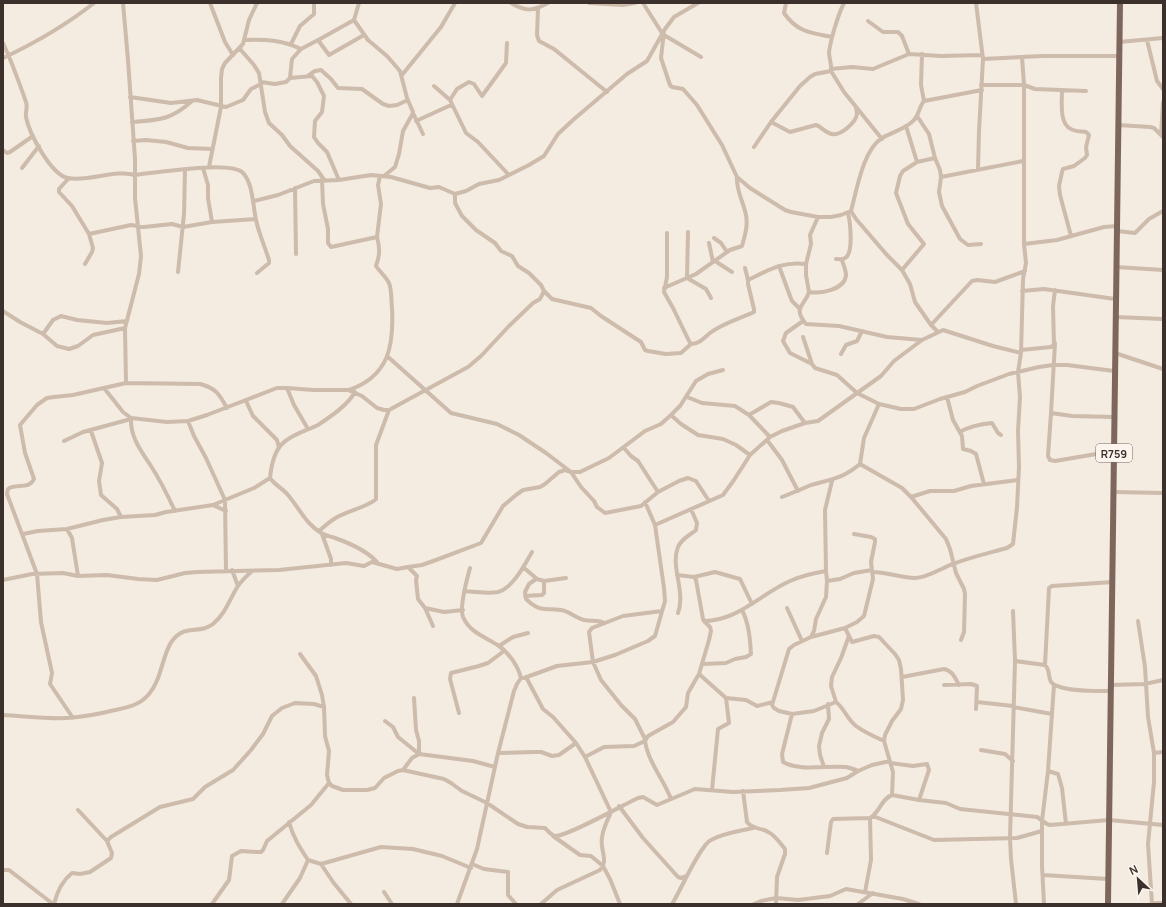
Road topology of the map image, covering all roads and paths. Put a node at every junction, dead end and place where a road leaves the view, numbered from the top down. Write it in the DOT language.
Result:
graph roads {
  1 [pos="94,3"];
  2 [pos="123,3"];
  3 [pos="210,3"];
  4 [pos="257,3"];
  5 [pos="314,3"];
  6 [pos="359,3"];
  7 [pos="511,3"];
  8 [pos="548,3"];
  9 [pos="589,3"];
  10 [pos="635,3"];
  11 [pos="643,3"];
  12 [pos="698,3"];
  13 [pos="786,3"];
  14 [pos="844,3"];
  15 [pos="976,3"];
  16 [pos="1120,3"];
  17 [pos="454,4"];
  18 [pos="538,8"];
  19 [pos="354,20"];
  20 [pos="868,21"];
  21 [pos="664,32"];
  22 [pos="364,35"];
  23 [pos="832,37"];
  24 [pos="1163,38"];
  25 [pos="245,40"];
  26 [pos="318,40"];
  27 [pos="1147,40"];
  28 [pos="3,42"];
  29 [pos="1119,42"];
  30 [pos="507,43"];
  31 [pos="292,44"];
  32 [pos="240,49"];
  33 [pos="301,49"];
  34 [pos="908,54"];
  35 [pos="922,54"];
  36 [pos="9,55"];
  37 [pos="233,55"];
  38 [pos="1119,56"];
  39 [pos="701,57"];
  40 [pos="983,57"];
  41 [pos="3,58"];
  42 [pos="1022,58"];
  43 [pos="831,70"];
  44 [pos="402,75"];
  45 [pos="308,76"];
  46 [pos="290,78"];
  47 [pos="261,83"];
  48 [pos="1024,85"];
  49 [pos="434,86"];
  50 [pos="981,88"];
  51 [pos="1163,89"];
  52 [pos="1062,90"];
  53 [pos="1086,91"];
  54 [pos="607,92"];
  55 [pos="130,97"];
  56 [pos="193,100"];
  57 [pos="408,100"];
  58 [pos="450,100"];
  59 [pos="924,102"];
  60 [pos="1163,102"];
  61 [pos="451,105"];
  62 [pos="221,107"];
  63 [pos="856,107"];
  64 [pos="413,112"];
  65 [pos="917,116"];
  66 [pos="416,121"];
  67 [pos="132,122"];
  68 [pos="771,122"];
  69 [pos="906,126"];
  70 [pos="1118,126"];
  71 [pos="423,134"];
  72 [pos="34,136"];
  73 [pos="1162,136"];
  74 [pos="882,139"];
  75 [pos="134,141"];
  76 [pos="39,146"];
  77 [pos="754,147"];
  78 [pos="212,149"];
  79 [pos="3,150"];
  80 [pos="935,158"];
  81 [pos="1023,161"];
  82 [pos="917,162"];
  83 [pos="209,167"];
  84 [pos="22,168"];
  85 [pos="203,168"];
  86 [pos="185,169"];
  87 [pos="978,169"];
  88 [pos="508,174"];
  89 [pos="135,175"];
  90 [pos="382,176"];
  91 [pos="737,177"];
  92 [pos="941,177"];
  93 [pos="69,178"];
  94 [pos="339,180"];
  95 [pos="324,181"];
  96 [pos="295,188"];
  97 [pos="454,194"];
  98 [pos="254,201"];
  99 [pos="1163,211"];
  100 [pos="849,212"];
  101 [pos="818,217"];
  102 [pos="256,219"];
  103 [pos="212,222"];
  104 [pos="138,226"];
  105 [pos="183,227"];
  106 [pos="1117,228"];
  107 [pos="688,232"];
  108 [pos="667,233"];
  109 [pos="89,234"];
  110 [pos="1071,236"];
  111 [pos="377,237"];
  112 [pos="714,238"];
  113 [pos="708,243"];
  114 [pos="981,244"];
  115 [pos="1024,244"];
  116 [pos="726,252"];
  117 [pos="296,254"];
  118 [pos="836,259"];
  119 [pos="842,260"];
  120 [pos="714,261"];
  121 [pos="85,264"];
  122 [pos="806,264"];
  123 [pos="779,266"];
  124 [pos="1116,267"];
  125 [pos="745,268"];
  126 [pos="902,270"];
  127 [pos="1163,270"];
  128 [pos="1025,271"];
  129 [pos="178,272"];
  130 [pos="732,272"];
  131 [pos="258,273"];
  132 [pos="687,278"];
  133 [pos="748,280"];
  134 [pos="664,288"];
  135 [pos="1055,290"];
  136 [pos="544,291"];
  137 [pos="1022,291"];
  138 [pos="809,292"];
  139 [pos="711,298"];
  140 [pos="1115,299"];
  141 [pos="800,309"];
  142 [pos="3,311"];
  143 [pos="1116,317"];
  144 [pos="1163,319"];
  145 [pos="127,321"];
  146 [pos="804,321"];
  147 [pos="932,325"];
  148 [pos="125,328"];
  149 [pos="862,331"];
  150 [pos="938,332"];
  151 [pos="43,334"];
  152 [pos="803,337"];
  153 [pos="922,340"];
  154 [pos="1055,343"];
  155 [pos="691,344"];
  156 [pos="1021,351"];
  157 [pos="1115,353"];
  158 [pos="840,354"];
  159 [pos="387,356"];
  160 [pos="812,364"];
  161 [pos="1053,365"];
  162 [pos="1163,369"];
  163 [pos="723,370"];
  164 [pos="1114,371"];
  165 [pos="1018,372"];
  166 [pos="126,383"];
  167 [pos="104,388"];
  168 [pos="287,388"];
  169 [pos="348,390"];
  170 [pos="426,391"];
  171 [pos="355,392"];
  172 [pos="857,393"];
  173 [pos="687,397"];
  174 [pos="947,397"];
  175 [pos="246,401"];
  176 [pos="878,404"];
  177 [pos="227,408"];
  178 [pos="389,410"];
  179 [pos="1051,413"];
  180 [pos="671,415"];
  181 [pos="749,415"];
  182 [pos="1114,417"];
  183 [pos="131,418"];
  184 [pos="188,421"];
  185 [pos="805,423"];
  186 [pos="308,429"];
  187 [pos="91,431"];
  188 [pos="960,432"];
  189 [pos="1001,435"];
  190 [pos="769,438"];
  191 [pos="64,441"];
  192 [pos="278,448"];
  193 [pos="624,448"];
  194 [pos="1114,451"];
  195 [pos="750,455"];
  196 [pos="860,464"];
  197 [pos="571,472"];
  198 [pos="270,478"];
  199 [pos="832,480"];
  200 [pos="1018,480"];
  201 [pos="984,484"];
  202 [pos="798,491"];
  203 [pos="658,492"];
  204 [pos="1114,492"];
  205 [pos="1163,493"];
  206 [pos="782,497"];
  207 [pos="911,497"];
  208 [pos="225,500"];
  209 [pos="709,501"];
  210 [pos="645,502"];
  211 [pos="213,505"];
  212 [pos="692,509"];
  213 [pos="175,511"];
  214 [pos="226,511"];
  215 [pos="121,517"];
  216 [pos="655,525"];
  217 [pos="67,529"];
  218 [pos="321,532"];
  219 [pos="23,534"];
  220 [pos="854,534"];
  221 [pos="532,552"];
  222 [pos="377,563"];
  223 [pos="953,564"];
  224 [pos="331,566"];
  225 [pos="408,567"];
  226 [pos="470,568"];
  227 [pos="523,568"];
  228 [pos="226,570"];
  229 [pos="232,570"];
  230 [pos="826,570"];
  231 [pos="252,571"];
  232 [pos="872,571"];
  233 [pos="37,574"];
  234 [pos="677,575"];
  235 [pos="78,576"];
  236 [pos="694,577"];
  237 [pos="536,578"];
  238 [pos="566,578"];
  239 [pos="3,580"];
  240 [pos="544,580"];
  241 [pos="827,581"];
  242 [pos="1113,582"];
  243 [pos="238,586"];
  244 [pos="464,591"];
  245 [pos="525,596"];
  246 [pos="752,604"];
  247 [pos="425,608"];
  248 [pos="787,608"];
  249 [pos="462,610"];
  250 [pos="742,610"];
  251 [pos="662,611"];
  252 [pos="1013,611"];
  253 [pos="678,613"];
  254 [pos="704,621"];
  255 [pos="1138,621"];
  256 [pos="605,623"];
  257 [pos="433,626"];
  258 [pos="845,628"];
  259 [pos="528,633"];
  260 [pos="849,636"];
  261 [pos="811,637"];
  262 [pos="961,640"];
  263 [pos="802,641"];
  264 [pos="499,646"];
  265 [pos="504,651"];
  266 [pos="300,654"];
  267 [pos="1015,661"];
  268 [pos="593,662"];
  269 [pos="703,664"];
  270 [pos="1045,664"];
  271 [pos="699,674"];
  272 [pos="902,677"];
  273 [pos="524,678"];
  274 [pos="1163,680"];
  275 [pos="1145,684"];
  276 [pos="944,685"];
  277 [pos="959,685"];
  278 [pos="1054,685"];
  279 [pos="1110,688"];
  280 [pos="414,698"];
  281 [pos="726,698"];
  282 [pos="772,702"];
  283 [pos="836,702"];
  284 [pos="977,702"];
  285 [pos="828,704"];
  286 [pos="324,706"];
  287 [pos="1013,707"];
  288 [pos="976,709"];
  289 [pos="459,713"];
  290 [pos="792,714"];
  291 [pos="1052,714"];
  292 [pos="3,715"];
  293 [pos="73,718"];
  294 [pos="385,721"];
  295 [pos="645,740"];
  296 [pos="884,741"];
  297 [pos="576,743"];
  298 [pos="981,750"];
  299 [pos="1163,752"];
  300 [pos="498,753"];
  301 [pos="1154,753"];
  302 [pos="419,754"];
  303 [pos="585,757"];
  304 [pos="890,762"];
  305 [pos="1013,762"];
  306 [pos="495,766"];
  307 [pos="824,767"];
  308 [pos="403,770"];
  309 [pos="858,771"];
  310 [pos="1048,771"];
  311 [pos="329,783"];
  312 [pos="712,790"];
  313 [pos="743,791"];
  314 [pos="892,795"];
  315 [pos="671,799"];
  316 [pos="919,800"];
  317 [pos="487,803"];
  318 [pos="619,806"];
  319 [pos="78,810"];
  320 [pos="610,812"];
  321 [pos="1012,814"];
  322 [pos="872,817"];
  323 [pos="1109,820"];
  324 [pos="1042,821"];
  325 [pos="289,822"];
  326 [pos="1066,824"];
  327 [pos="1151,824"];
  328 [pos="1163,825"];
  329 [pos="753,828"];
  330 [pos="1042,831"];
  331 [pos="553,835"];
  332 [pos="1010,838"];
  333 [pos="107,841"];
  334 [pos="827,853"];
  335 [pos="308,860"];
  336 [pos="321,864"];
  337 [pos="471,866"];
  338 [pos="603,866"];
  339 [pos="3,870"];
  340 [pos="1043,875"];
  341 [pos="687,876"];
  342 [pos="1108,878"];
  343 [pos="384,892"];
  344 [pos="865,892"];
  345 [pos="873,893"];
  346 [pos="776,898"];
  347 [pos="545,902"];
  348 [pos="1152,903"];
  349 [pos="1163,903"];
  350 [pos="54,904"];
  351 [pos="212,904"];
  352 [pos="282,904"];
  353 [pos="351,904"];
  354 [pos="392,904"];
  355 [pos="457,904"];
  356 [pos="516,904"];
  357 [pos="541,904"];
  358 [pos="620,904"];
  359 [pos="672,904"];
  360 [pos="754,904"];
  361 [pos="776,904"];
  362 [pos="858,904"];
  363 [pos="918,904"];
  364 [pos="1016,904"];
  365 [pos="1044,904"];
  366 [pos="1108,904"];
  1 -- 36 [label="street"];
  2 -- 55 [label="street"];
  3 -- 37 [label="street"];
  4 -- 25 [label="street"];
  5 -- 31 [label="street"];
  6 -- 19 [label="street"];
  7 -- 18 [label="street"];
  8 -- 18 [label="street"];
  9 -- 10 [label="street"];
  11 -- 21 [label="street"];
  12 -- 21 [label="street"];
  13 -- 23 [label="street"];
  14 -- 23 [label="street"];
  15 -- 40 [label="street"];
  16 -- 29 [label="main road, R759"];
  17 -- 44 [label="street"];
  18 -- 54 [label="street"];
  19 -- 22 [label="street"];
  19 -- 26 [label="street"];
  20 -- 34 [label="street"];
  21 -- 39 [label="street"];
  21 -- 54 [label="street"];
  21 -- 91 [label="street"];
  22 -- 26 [label="street"];
  22 -- 44 [label="street"];
  23 -- 43 [label="street"];
  24 -- 27 [label="street"];
  25 -- 31 [label="street"];
  25 -- 32 [label="street"];
  26 -- 33 [label="street"];
  27 -- 29 [label="street"];
  27 -- 51 [label="street"];
  28 -- 36 [label="street"];
  29 -- 38 [label="main road, R759"];
  30 -- 58 [label="street"];
  31 -- 33 [label="street"];
  32 -- 37 [label="street"];
  32 -- 47 [label="street"];
  33 -- 46 [label="street"];
  34 -- 35 [label="street"];
  34 -- 43 [label="street"];
  35 -- 40 [label="street"];
  35 -- 59 [label="street"];
  36 -- 41 [label="street"];
  36 -- 72 [label="street"];
  37 -- 62 [label="street"];
  38 -- 42 [label="street"];
  38 -- 70 [label="main road, R759"];
  40 -- 42 [label="street"];
  40 -- 50 [label="street"];
  42 -- 48 [label="street"];
  43 -- 63 [label="street"];
  43 -- 68 [label="street"];
  44 -- 57 [label="street"];
  45 -- 46 [label="street"];
  45 -- 57 [label="street"];
  45 -- 94 [label="street"];
  46 -- 47 [label="street"];
  47 -- 62 [label="street"];
  47 -- 95 [label="street"];
  48 -- 50 [label="street"];
  48 -- 52 [label="street"];
  48 -- 81 [label="street"];
  49 -- 58 [label="street"];
  50 -- 59 [label="street"];
  50 -- 87 [label="street"];
  52 -- 53 [label="street"];
  52 -- 110 [label="street"];
  54 -- 88 [label="street"];
  55 -- 56 [label="street"];
  55 -- 67 [label="street"];
  56 -- 62 [label="street"];
  56 -- 67 [label="street"];
  57 -- 64 [label="street"];
  58 -- 61 [label="street"];
  59 -- 65 [label="street"];
  60 -- 73 [label="street"];
  61 -- 66 [label="street"];
  61 -- 88 [label="street"];
  62 -- 78 [label="street"];
  63 -- 68 [label="street"];
  63 -- 74 [label="street"];
  64 -- 66 [label="street"];
  64 -- 90 [label="street"];
  65 -- 69 [label="street"];
  65 -- 80 [label="street"];
  66 -- 71 [label="street"];
  67 -- 75 [label="street"];
  68 -- 77 [label="street"];
  69 -- 74 [label="street"];
  69 -- 82 [label="street"];
  70 -- 73 [label="street"];
  70 -- 106 [label="main road, R759"];
  72 -- 76 [label="street"];
  72 -- 79 [label="street"];
  74 -- 100 [label="street"];
  75 -- 78 [label="street"];
  75 -- 89 [label="street"];
  76 -- 84 [label="street"];
  76 -- 93 [label="street"];
  78 -- 83 [label="street"];
  80 -- 82 [label="street"];
  80 -- 92 [label="street"];
  81 -- 87 [label="street"];
  81 -- 115 [label="street"];
  82 -- 126 [label="street"];
  83 -- 85 [label="street"];
  83 -- 98 [label="street"];
  85 -- 86 [label="street"];
  85 -- 103 [label="street"];
  86 -- 89 [label="street"];
  86 -- 105 [label="street"];
  87 -- 92 [label="street"];
  88 -- 97 [label="street"];
  89 -- 93 [label="street"];
  89 -- 104 [label="street"];
  90 -- 94 [label="street"];
  90 -- 97 [label="street"];
  90 -- 111 [label="street"];
  91 -- 101 [label="street"];
  91 -- 116 [label="street"];
  92 -- 114 [label="street"];
  93 -- 109 [label="street"];
  94 -- 95 [label="street"];
  95 -- 96 [label="street"];
  95 -- 111 [label="street"];
  96 -- 98 [label="street"];
  96 -- 117 [label="street"];
  97 -- 136 [label="street"];
  98 -- 102 [label="street"];
  99 -- 106 [label="street"];
  100 -- 101 [label="street"];
  100 -- 119 [label="street"];
  100 -- 126 [label="street"];
  101 -- 122 [label="street"];
  102 -- 103 [label="street"];
  102 -- 131 [label="street"];
  103 -- 105 [label="street"];
  104 -- 105 [label="street"];
  104 -- 109 [label="street"];
  104 -- 145 [label="street"];
  105 -- 129 [label="street"];
  106 -- 110 [label="street"];
  106 -- 124 [label="main road, R759"];
  107 -- 132 [label="street"];
  108 -- 134 [label="street"];
  109 -- 121 [label="street"];
  110 -- 115 [label="street"];
  111 -- 159 [label="street"];
  112 -- 116 [label="street"];
  113 -- 120 [label="street"];
  115 -- 128 [label="street"];
  116 -- 120 [label="street"];
  118 -- 119 [label="street"];
  119 -- 138 [label="street"];
  120 -- 130 [label="street"];
  120 -- 132 [label="street"];
  122 -- 123 [label="street"];
  122 -- 138 [label="street"];
  123 -- 133 [label="street"];
  123 -- 141 [label="street"];
  124 -- 127 [label="street"];
  124 -- 140 [label="main road, R759"];
  125 -- 133 [label="street"];
  126 -- 147 [label="street"];
  128 -- 137 [label="street"];
  128 -- 147 [label="street"];
  132 -- 134 [label="street"];
  132 -- 139 [label="street"];
  133 -- 155 [label="street"];
  134 -- 155 [label="street"];
  135 -- 137 [label="street"];
  135 -- 140 [label="street"];
  135 -- 154 [label="street"];
  136 -- 155 [label="street"];
  136 -- 170 [label="street"];
  137 -- 156 [label="street"];
  138 -- 141 [label="street"];
  140 -- 143 [label="main road, R759"];
  141 -- 146 [label="street"];
  142 -- 151 [label="street"];
  143 -- 144 [label="street"];
  143 -- 157 [label="main road, R759"];
  145 -- 148 [label="street"];
  145 -- 151 [label="street"];
  146 -- 149 [label="street"];
  146 -- 160 [label="street"];
  147 -- 150 [label="street"];
  148 -- 151 [label="street"];
  148 -- 166 [label="street"];
  149 -- 153 [label="street"];
  149 -- 158 [label="street"];
  150 -- 153 [label="street"];
  150 -- 156 [label="street"];
  152 -- 160 [label="street"];
  153 -- 172 [label="street"];
  154 -- 156 [label="street"];
  154 -- 161 [label="street"];
  156 -- 165 [label="street"];
  157 -- 162 [label="street"];
  157 -- 164 [label="main road, R759"];
  159 -- 169 [label="street"];
  159 -- 170 [label="street"];
  160 -- 172 [label="street"];
  161 -- 164 [label="street"];
  161 -- 165 [label="street"];
  161 -- 179 [label="street"];
  163 -- 173 [label="street"];
  164 -- 182 [label="main road, R759"];
  165 -- 174 [label="street"];
  165 -- 200 [label="street"];
  166 -- 167 [label="street"];
  166 -- 177 [label="street"];
  167 -- 183 [label="street"];
  167 -- 219 [label="street"];
  168 -- 169 [label="street"];
  168 -- 175 [label="street"];
  168 -- 186 [label="street"];
  169 -- 171 [label="street"];
  170 -- 178 [label="street"];
  170 -- 197 [label="street"];
  171 -- 178 [label="street"];
  171 -- 186 [label="street"];
  172 -- 176 [label="street"];
  172 -- 185 [label="street"];
  173 -- 180 [label="street"];
  173 -- 181 [label="street"];
  174 -- 176 [label="street"];
  174 -- 188 [label="street"];
  175 -- 177 [label="street"];
  175 -- 192 [label="street"];
  176 -- 196 [label="street"];
  177 -- 184 [label="street"];
  178 -- 218 [label="street"];
  179 -- 182 [label="street"];
  179 -- 194 [label="street"];
  180 -- 193 [label="street"];
  180 -- 195 [label="street"];
  181 -- 185 [label="street"];
  181 -- 190 [label="street"];
  182 -- 194 [label="main road, R759"];
  183 -- 184 [label="street"];
  183 -- 187 [label="street"];
  183 -- 213 [label="street"];
  184 -- 208 [label="street"];
  185 -- 190 [label="street"];
  186 -- 192 [label="street"];
  187 -- 191 [label="street"];
  187 -- 215 [label="street"];
  188 -- 189 [label="street"];
  188 -- 201 [label="street"];
  190 -- 195 [label="street"];
  190 -- 202 [label="street"];
  192 -- 198 [label="street"];
  193 -- 197 [label="street"];
  193 -- 203 [label="street"];
  194 -- 204 [label="main road, R759"];
  195 -- 209 [label="street"];
  196 -- 199 [label="street"];
  196 -- 207 [label="street"];
  197 -- 210 [label="street"];
  197 -- 225 [label="street"];
  198 -- 208 [label="street"];
  198 -- 218 [label="street"];
  199 -- 202 [label="street"];
  199 -- 230 [label="street"];
  200 -- 201 [label="street"];
  200 -- 223 [label="street"];
  201 -- 207 [label="street"];
  202 -- 206 [label="street"];
  203 -- 209 [label="street"];
  203 -- 210 [label="street"];
  204 -- 205 [label="street"];
  204 -- 242 [label="main road, R759"];
  207 -- 223 [label="street"];
  208 -- 211 [label="street"];
  208 -- 214 [label="street"];
  209 -- 212 [label="street"];
  210 -- 216 [label="street"];
  211 -- 213 [label="street"];
  211 -- 214 [label="street"];
  212 -- 216 [label="street"];
  212 -- 234 [label="street"];
  213 -- 215 [label="street"];
  214 -- 228 [label="street"];
  215 -- 217 [label="street"];
  216 -- 251 [label="street"];
  217 -- 219 [label="street"];
  217 -- 235 [label="street"];
  218 -- 222 [label="street"];
  218 -- 224 [label="street"];
  219 -- 233 [label="street"];
  220 -- 232 [label="street"];
  221 -- 227 [label="street"];
  222 -- 224 [label="street"];
  222 -- 225 [label="street"];
  223 -- 232 [label="street"];
  223 -- 262 [label="street"];
  224 -- 231 [label="street"];
  225 -- 247 [label="street"];
  226 -- 244 [label="street"];
  227 -- 237 [label="street"];
  227 -- 244 [label="street"];
  228 -- 229 [label="street"];
  228 -- 235 [label="street"];
  229 -- 231 [label="street"];
  229 -- 243 [label="street"];
  230 -- 241 [label="street"];
  230 -- 246 [label="street"];
  231 -- 243 [label="street"];
  232 -- 241 [label="street"];
  232 -- 258 [label="street"];
  233 -- 235 [label="street"];
  233 -- 239 [label="street"];
  233 -- 293 [label="street"];
  234 -- 236 [label="street"];
  234 -- 253 [label="street"];
  236 -- 246 [label="street"];
  236 -- 254 [label="street"];
  237 -- 240 [label="street"];
  237 -- 245 [label="street"];
  238 -- 240 [label="street"];
  240 -- 245 [label="street"];
  241 -- 261 [label="street"];
  242 -- 270 [label="street"];
  242 -- 279 [label="main road, R759"];
  243 -- 293 [label="street"];
  244 -- 249 [label="street"];
  245 -- 256 [label="street"];
  246 -- 250 [label="street"];
  247 -- 249 [label="street"];
  247 -- 257 [label="street"];
  248 -- 263 [label="street"];
  249 -- 264 [label="street"];
  250 -- 254 [label="street"];
  250 -- 269 [label="street"];
  251 -- 256 [label="street"];
  251 -- 268 [label="street"];
  252 -- 267 [label="street"];
  254 -- 269 [label="street"];
  255 -- 275 [label="street"];
  256 -- 268 [label="street"];
  258 -- 260 [label="street"];
  258 -- 261 [label="street"];
  259 -- 264 [label="street"];
  260 -- 272 [label="street"];
  260 -- 283 [label="street"];
  261 -- 263 [label="street"];
  263 -- 282 [label="street"];
  264 -- 265 [label="street"];
  265 -- 273 [label="street"];
  265 -- 289 [label="street"];
  266 -- 286 [label="street"];
  267 -- 270 [label="street"];
  267 -- 287 [label="street"];
  268 -- 273 [label="street"];
  268 -- 295 [label="street"];
  269 -- 271 [label="street"];
  270 -- 278 [label="street"];
  271 -- 281 [label="street"];
  271 -- 295 [label="street"];
  272 -- 277 [label="street"];
  272 -- 296 [label="street"];
  273 -- 297 [label="street"];
  273 -- 300 [label="street"];
  274 -- 275 [label="street"];
  275 -- 279 [label="street"];
  275 -- 301 [label="street"];
  276 -- 277 [label="street"];
  277 -- 284 [label="street"];
  278 -- 279 [label="street"];
  278 -- 291 [label="street"];
  279 -- 323 [label="main road, R759"];
  280 -- 302 [label="street"];
  281 -- 282 [label="street"];
  281 -- 312 [label="street"];
  282 -- 290 [label="street"];
  283 -- 285 [label="street"];
  283 -- 296 [label="street"];
  284 -- 287 [label="street"];
  284 -- 288 [label="street"];
  285 -- 290 [label="street"];
  285 -- 307 [label="street"];
  286 -- 311 [label="street"];
  286 -- 333 [label="street"];
  287 -- 291 [label="street"];
  287 -- 305 [label="street"];
  290 -- 307 [label="street"];
  291 -- 310 [label="street"];
  292 -- 293 [label="street"];
  294 -- 302 [label="street"];
  295 -- 303 [label="street"];
  295 -- 315 [label="street"];
  296 -- 304 [label="street"];
  297 -- 300 [label="street"];
  297 -- 303 [label="street"];
  298 -- 305 [label="street"];
  299 -- 301 [label="street"];
  300 -- 306 [label="street"];
  301 -- 327 [label="street"];
  302 -- 306 [label="street"];
  302 -- 308 [label="street"];
  303 -- 320 [label="street"];
  304 -- 309 [label="street"];
  304 -- 314 [label="street"];
  304 -- 316 [label="street"];
  305 -- 321 [label="street"];
  306 -- 317 [label="street"];
  307 -- 309 [label="street"];
  308 -- 311 [label="street"];
  308 -- 317 [label="street"];
  309 -- 313 [label="street"];
  310 -- 324 [label="street"];
  310 -- 326 [label="street"];
  311 -- 325 [label="street"];
  312 -- 313 [label="street"];
  312 -- 315 [label="street"];
  313 -- 329 [label="street"];
  314 -- 316 [label="street"];
  314 -- 322 [label="street"];
  315 -- 318 [label="street"];
  316 -- 321 [label="street"];
  317 -- 331 [label="street"];
  317 -- 337 [label="street"];
  318 -- 320 [label="street"];
  318 -- 341 [label="street"];
  319 -- 333 [label="street"];
  320 -- 331 [label="street"];
  320 -- 338 [label="street"];
  321 -- 324 [label="street"];
  321 -- 332 [label="street"];
  322 -- 332 [label="street"];
  322 -- 334 [label="street"];
  322 -- 344 [label="street"];
  323 -- 326 [label="street"];
  323 -- 327 [label="street"];
  323 -- 342 [label="main road, R759"];
  324 -- 326 [label="street"];
  324 -- 330 [label="street"];
  325 -- 335 [label="street"];
  325 -- 351 [label="street"];
  327 -- 328 [label="street"];
  327 -- 348 [label="street"];
  329 -- 341 [label="street"];
  329 -- 346 [label="street"];
  330 -- 332 [label="street"];
  330 -- 340 [label="street"];
  331 -- 338 [label="street"];
  332 -- 364 [label="street"];
  333 -- 350 [label="street"];
  335 -- 336 [label="street"];
  335 -- 352 [label="street"];
  336 -- 337 [label="street"];
  336 -- 353 [label="street"];
  337 -- 355 [label="street"];
  337 -- 356 [label="street"];
  338 -- 347 [label="street"];
  338 -- 358 [label="street"];
  339 -- 350 [label="street"];
  340 -- 342 [label="street"];
  340 -- 365 [label="street"];
  341 -- 359 [label="street"];
  342 -- 366 [label="main road, R759"];
  343 -- 354 [label="street"];
  344 -- 345 [label="street"];
  344 -- 346 [label="street"];
  345 -- 362 [label="street"];
  345 -- 363 [label="street"];
  346 -- 360 [label="street"];
  346 -- 361 [label="street"];
  347 -- 357 [label="street"];
  348 -- 349 [label="street"];
}
